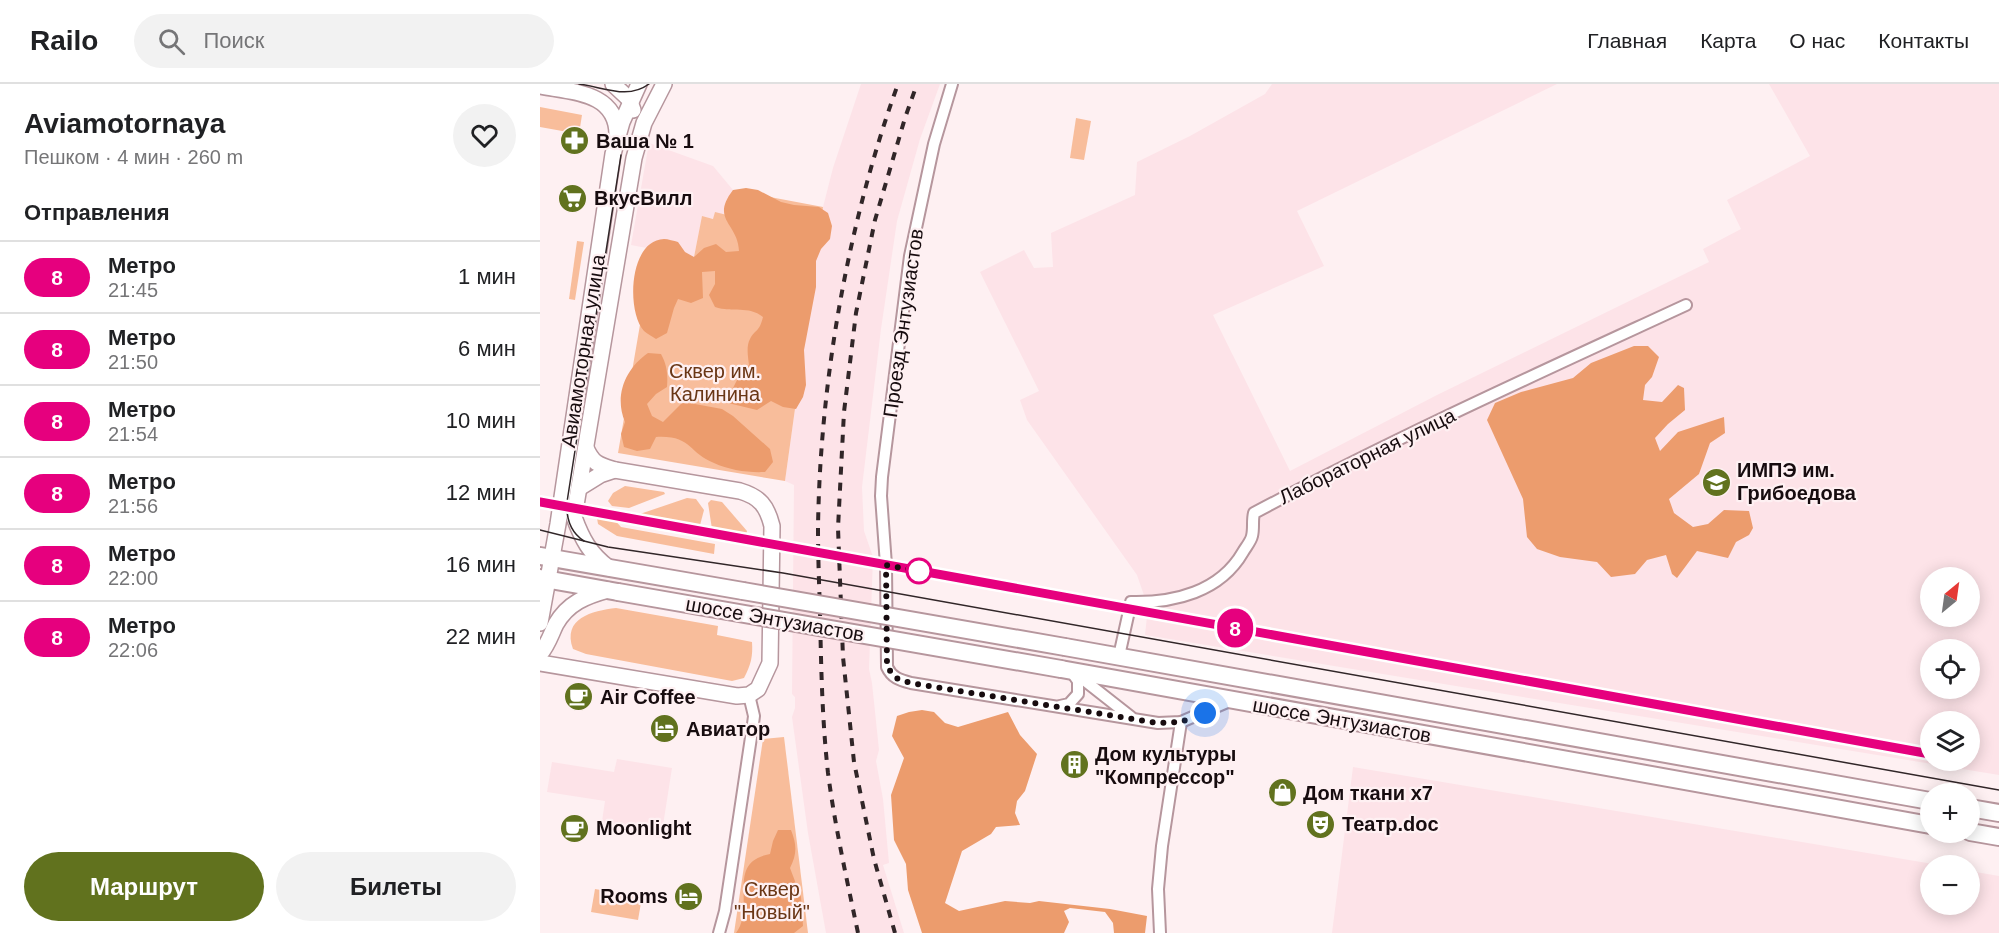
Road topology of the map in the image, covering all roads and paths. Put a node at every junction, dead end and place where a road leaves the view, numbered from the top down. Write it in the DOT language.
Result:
graph roads {
  1 [pos="613,84"];
  2 [pos="639,84"];
  3 [pos="664,84"];
  4 [pos="952,84"];
  5 [pos="540,86"];
  6 [pos="592,95"];
  7 [pos="631,103"];
  8 [pos="616,142"];
  9 [pos="634,158"];
  10 [pos="1686,305"];
  11 [pos="586,448"];
  12 [pos="615,470"];
  13 [pos="579,488"];
  14 [pos="546,557"];
  15 [pos="615,569"];
  16 [pos="544,578"];
  17 [pos="613,591"];
  18 [pos="540,623"];
  19 [pos="540,654"];
  20 [pos="1119,656"];
  21 [pos="540,663"];
  22 [pos="1066,670"];
  23 [pos="749,695"];
  24 [pos="1232,700"];
  25 [pos="1057,706"];
  26 [pos="1133,719"];
  27 [pos="1181,722"];
  28 [pos="1920,799"];
  29 [pos="1980,810"];
  30 [pos="1999,813"];
  31 [pos="1920,823"];
  32 [pos="1980,834"];
  33 [pos="1999,837"];
  34 [pos="719,933"];
  35 [pos="1160,933"];
  1 -- 7 [label="main road"];
  2 -- 7 [label="main road, Авиамоторная улица"];
  3 -- 7 [label="main road"];
  3 -- 9 [label="main road, Авиамоторная улица"];
  4 -- 25 [label="street, Проезд Энтузиастов"];
  5 -- 6 [label="main road"];
  6 -- 7 [label="main road"];
  6 -- 8 [label="main road"];
  7 -- 8 [label="main road, Авиамоторная улица"];
  7 -- 9 [label="main road"];
  8 -- 14 [label="main road, Авиамоторная улица"];
  9 -- 11 [label="main road, Авиамоторная улица"];
  10 -- 20 [label="street, Лабораторная улица"];
  11 -- 12 [label="main road, Авиамоторная улица"];
  11 -- 13 [label="main road, Авиамоторная улица"];
  12 -- 13 [label="main road"];
  12 -- 23 [label="main road, Авиамоторная улица"];
  13 -- 15 [label="main road, Авиамоторная улица"];
  14 -- 15 [label="main road, шоссе Энтузиастов"];
  14 -- 16 [label="main road, Авиамоторная улица"];
  15 -- 20 [label="main road, шоссе Энтузиастов, bridge"];
  16 -- 17 [label="main road, шоссе Энтузиастов"];
  16 -- 18 [label="main road, Авиамоторная улица"];
  17 -- 19 [label="main road"];
  17 -- 22 [label="main road, шоссе Энтузиастов, bridge"];
  20 -- 28 [label="main road, шоссе Энтузиастов"];
  21 -- 23 [label="main road"];
  22 -- 24 [label="main road, шоссе Энтузиастов"];
  22 -- 25 [label="street"];
  22 -- 26 [label="street"];
  23 -- 34 [label="street"];
  24 -- 27 [label="street"];
  24 -- 31 [label="main road, шоссе Энтузиастов"];
  25 -- 26 [label="street"];
  26 -- 27 [label="street"];
  27 -- 35 [label="street"];
  29 -- 30 [label="main road"];
  32 -- 33 [label="main road"];
}
